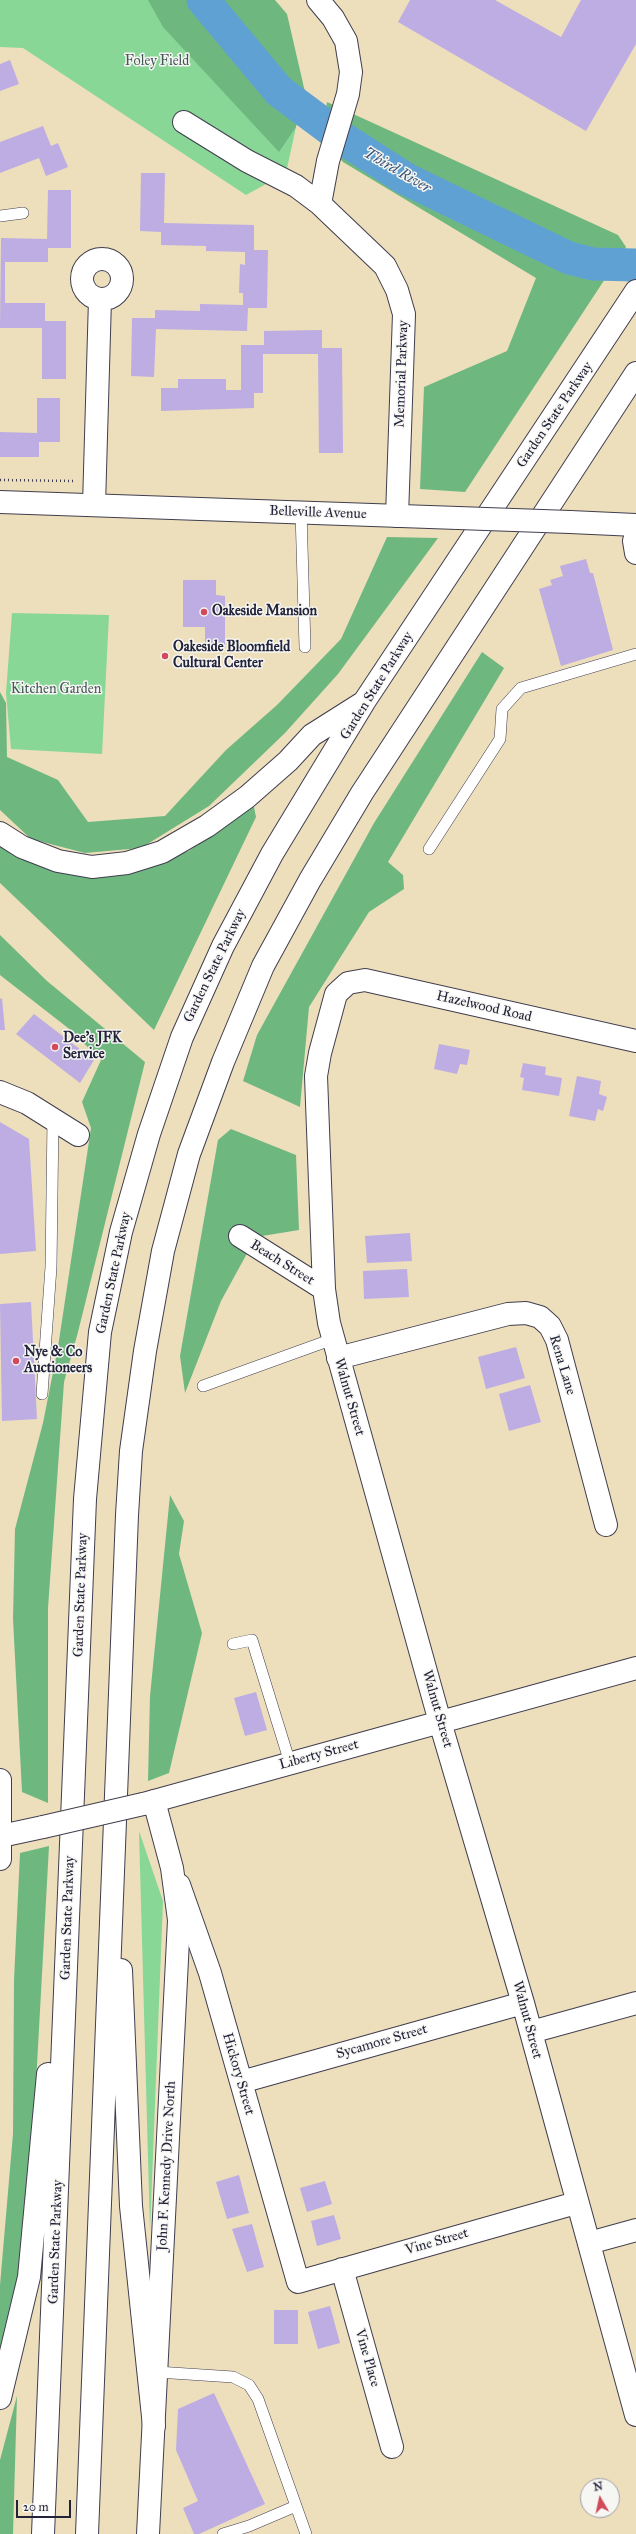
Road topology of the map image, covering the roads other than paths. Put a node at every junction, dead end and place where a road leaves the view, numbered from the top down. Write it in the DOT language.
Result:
graph roads {
  1 [pos="318,0"];
  2 [pos="184,122"];
  3 [pos="320,204"];
  4 [pos="23,213"];
  5 [pos="0,216"];
  6 [pos="634,294"];
  7 [pos="100,299"];
  8 [pos="636,373"];
  9 [pos="0,502"];
  10 [pos="94,505"];
  11 [pos="301,512"];
  12 [pos="397,516"];
  13 [pos="636,525"];
  14 [pos="636,534"];
  15 [pos="636,553"];
  16 [pos="305,647"];
  17 [pos="636,654"];
  18 [pos="364,702"];
  19 [pos="0,833"];
  20 [pos="429,849"];
  21 [pos="336,994"];
  22 [pos="636,1041"];
  23 [pos="0,1092"];
  24 [pos="53,1119"];
  25 [pos="78,1135"];
  26 [pos="240,1236"];
  27 [pos="324,1289"];
  28 [pos="336,1349"];
  29 [pos="203,1386"];
  30 [pos="42,1394"];
  31 [pos="606,1525"];
  32 [pos="233,1644"];
  33 [pos="636,1668"];
  34 [pos="440,1722"];
  35 [pos="290,1763"];
  36 [pos="0,1780"];
  37 [pos="72,1798"];
  38 [pos="149,1802"];
  39 [pos="114,1805"];
  40 [pos="1,1836"];
  41 [pos="0,1859"];
  42 [pos="172,1868"];
  43 [pos="523,2003"];
  44 [pos="636,2003"];
  45 [pos="531,2032"];
  46 [pos="240,2082"];
  47 [pos="576,2202"];
  48 [pos="636,2230"];
  49 [pos="589,2243"];
  50 [pos="342,2269"];
  51 [pos="298,2282"];
  52 [pos="157,2372"];
  53 [pos="0,2398"];
  54 [pos="636,2415"];
  55 [pos="154,2426"];
  56 [pos="392,2447"];
  57 [pos="296,2506"];
  58 [pos="43,2534"];
  59 [pos="87,2534"];
  60 [pos="148,2534"];
  61 [pos="223,2534"];
  62 [pos="306,2534"];
  1 -- 3 [label="main road"];
  2 -- 3 [label="main road, Memorial Parkway"];
  3 -- 12 [label="main road, Memorial Parkway"];
  4 -- 5 [label="lane"];
  6 -- 18 [label="main road, Garden State Parkway"];
  7 -- 10 [label="main road"];
  8 -- 39 [label="main road"];
  9 -- 10 [label="main road, Belleville Avenue"];
  10 -- 11 [label="main road, Belleville Avenue"];
  11 -- 12 [label="main road, Belleville Avenue"];
  11 -- 16 [label="lane"];
  12 -- 13 [label="main road, Belleville Avenue, bridge"];
  14 -- 15 [label="main road"];
  17 -- 20 [label="lane"];
  18 -- 19 [label="main road"];
  18 -- 37 [label="main road, Garden State Parkway"];
  21 -- 22 [label="main road, Hazelwood Road"];
  21 -- 27 [label="main road, Walnut Street"];
  23 -- 24 [label="main road"];
  24 -- 25 [label="main road"];
  24 -- 30 [label="lane"];
  26 -- 27 [label="main road, Beach Street"];
  27 -- 28 [label="main road, Walnut Street"];
  28 -- 29 [label="lane"];
  28 -- 31 [label="main road, Rena Lane"];
  28 -- 34 [label="main road, Walnut Street"];
  32 -- 35 [label="lane"];
  33 -- 34 [label="main road, Liberty Street"];
  34 -- 35 [label="main road, Liberty Street"];
  34 -- 43 [label="main road, Walnut Street"];
  35 -- 38 [label="main road, Liberty Street"];
  36 -- 40 [label="main road"];
  37 -- 53 [label="main road"];
  37 -- 58 [label="main road, Garden State Parkway"];
  38 -- 40 [label="main road, Liberty Street, bridge"];
  38 -- 42 [label="main road, John F. Kennedy Drive North"];
  39 -- 55 [label="main road"];
  39 -- 59 [label="main road"];
  40 -- 41 [label="main road"];
  42 -- 46 [label="main road, Hickory Street"];
  42 -- 52 [label="main road, John F. Kennedy Drive North"];
  43 -- 45 [label="main road, Walnut Street"];
  43 -- 46 [label="main road, Sycamore Street"];
  44 -- 45 [label="main road"];
  45 -- 47 [label="main road, Walnut Street"];
  46 -- 51 [label="main road, Hickory Street"];
  47 -- 49 [label="main road, Walnut Street"];
  47 -- 50 [label="main road, Vine Street"];
  48 -- 49 [label="main road"];
  49 -- 54 [label="main road, Walnut Street"];
  50 -- 51 [label="main road, Vine Street"];
  50 -- 56 [label="main road, Vine Place"];
  52 -- 55 [label="main road, John F. Kennedy Drive North"];
  52 -- 57 [label="lane"];
  55 -- 60 [label="main road, John F. Kennedy Drive North"];
  57 -- 61 [label="lane"];
  57 -- 62 [label="lane"];
}
